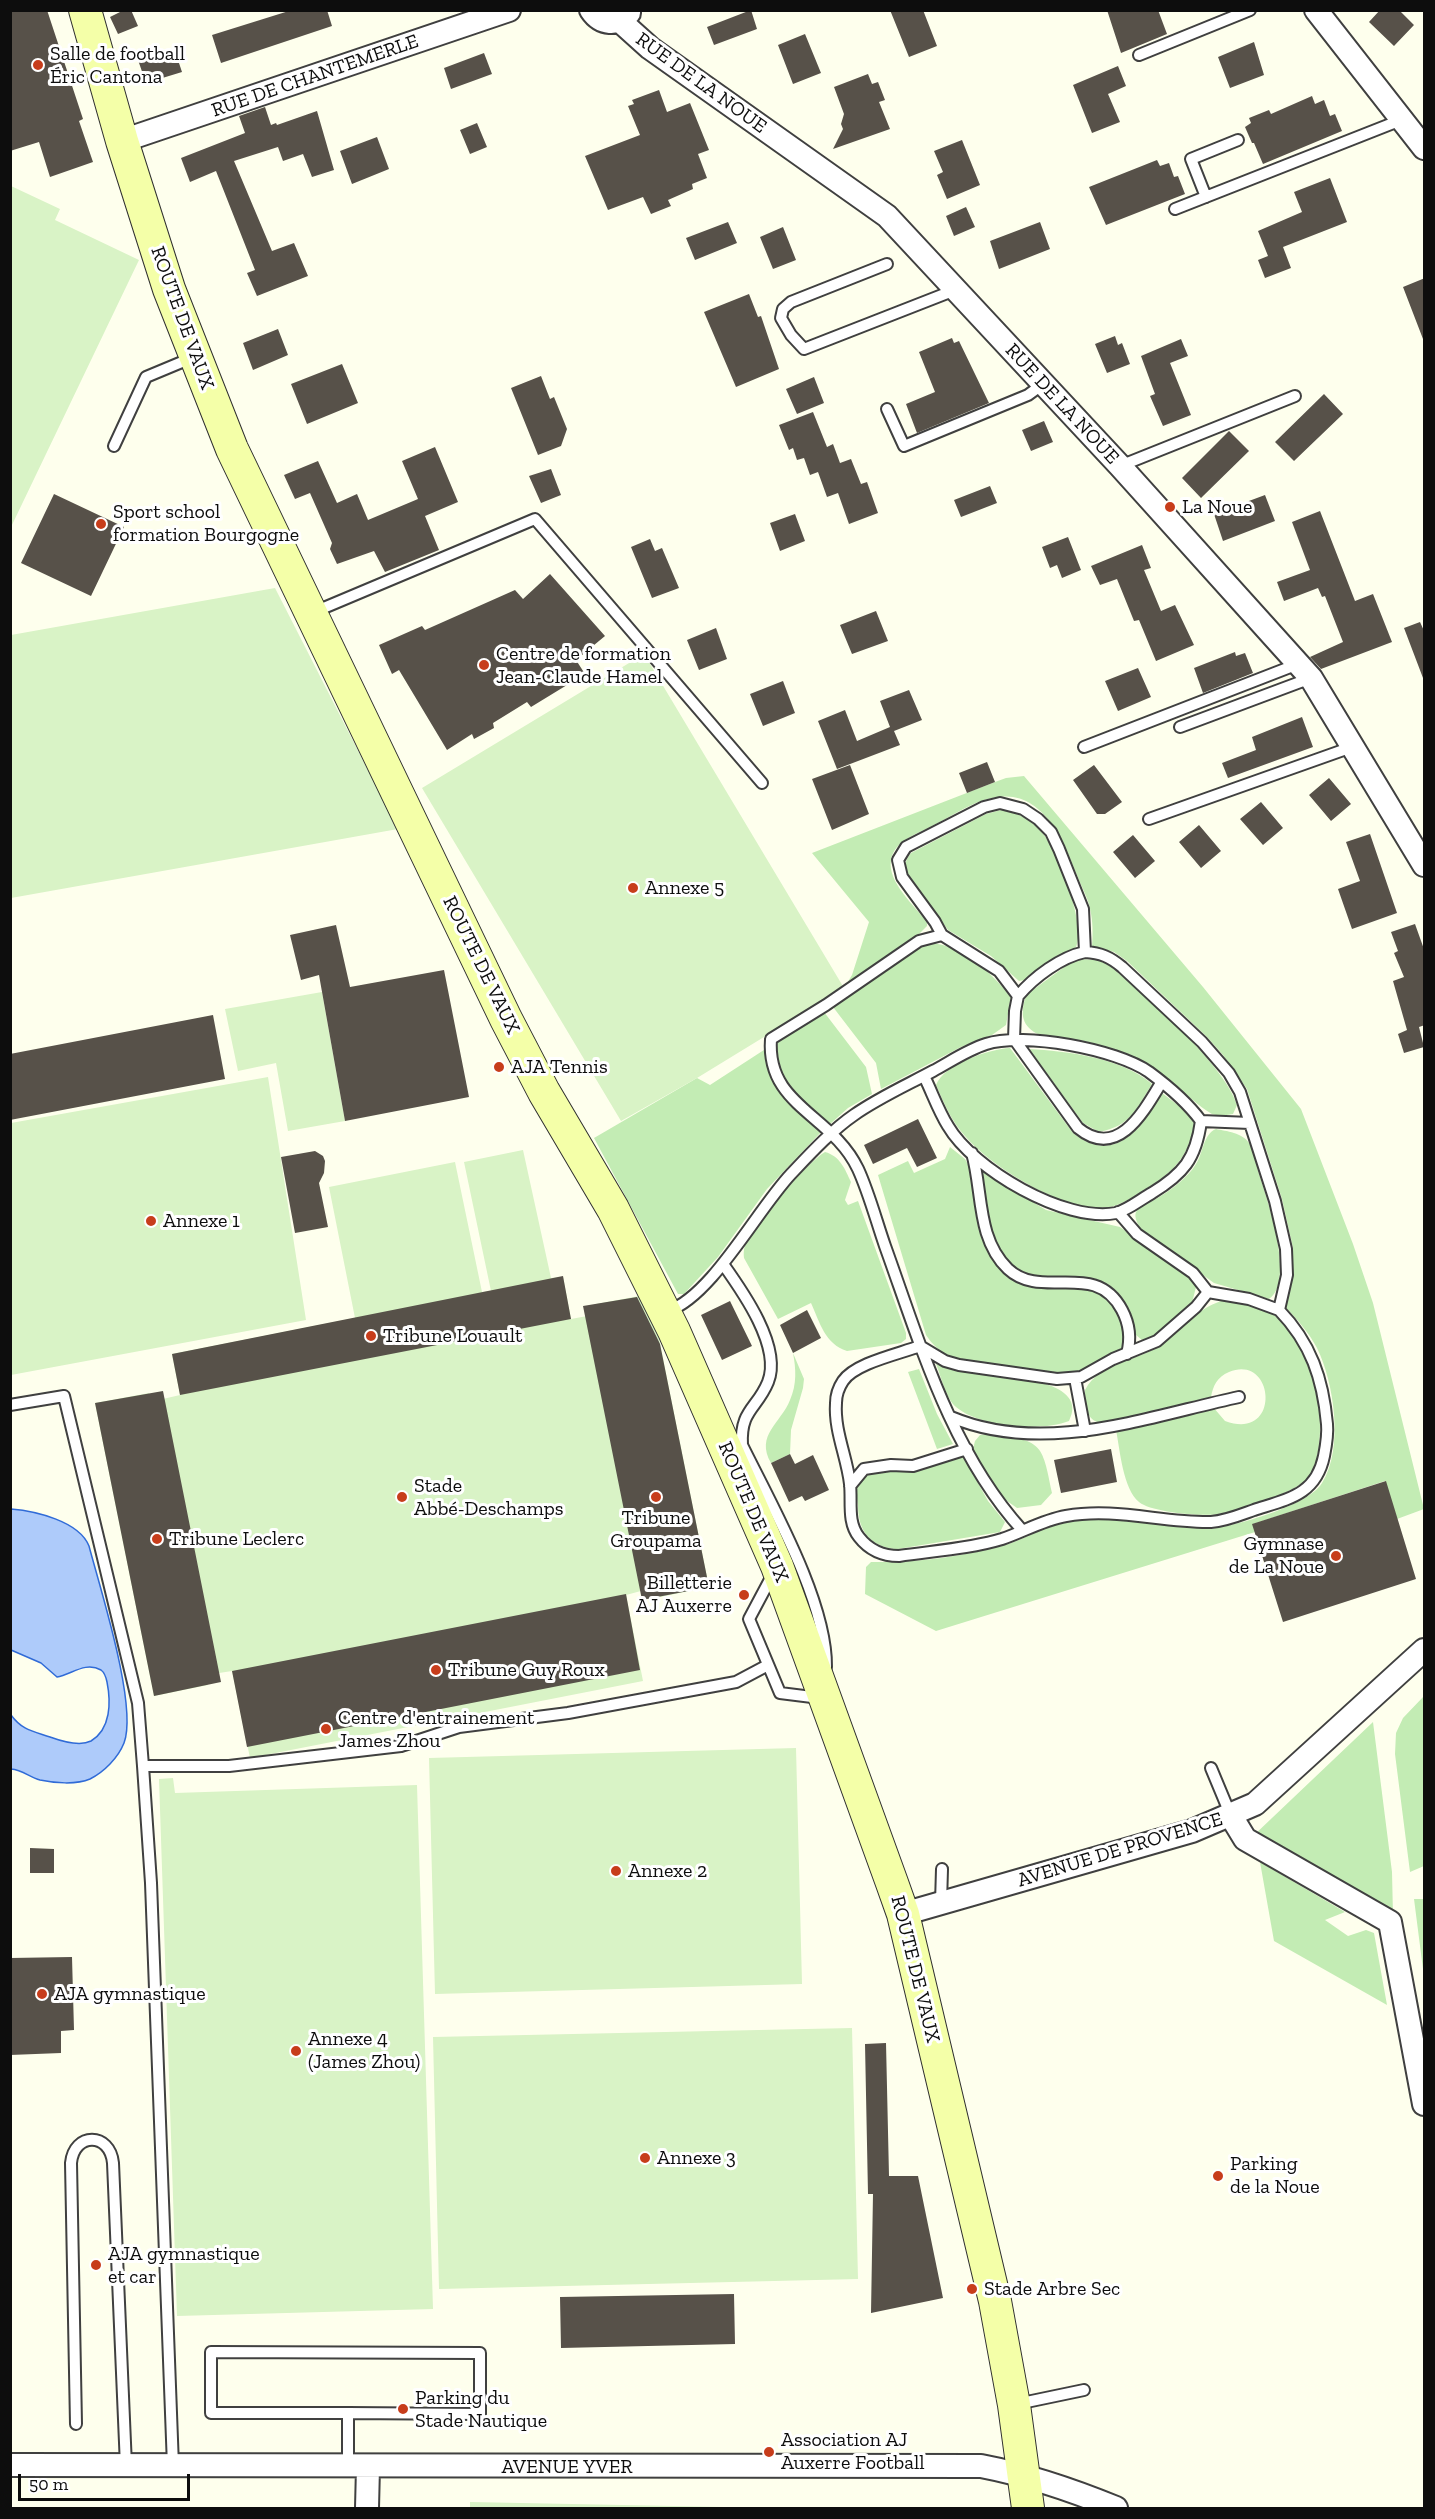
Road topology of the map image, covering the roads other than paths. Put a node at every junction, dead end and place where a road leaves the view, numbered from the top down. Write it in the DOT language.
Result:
graph roads {
  1 [pos="85,10"];
  2 [pos="508,10"];
  3 [pos="591,10"];
  4 [pos="1250,10"];
  5 [pos="1316,10"];
  6 [pos="626,16"];
  7 [pos="1138,56"];
  8 [pos="1401,120"];
  9 [pos="1238,140"];
  10 [pos="122,141"];
  11 [pos="1425,148"];
  12 [pos="1206,197"];
  13 [pos="1175,209"];
  14 [pos="888,264"];
  15 [pos="955,290"];
  16 [pos="194,357"];
  17 [pos="1043,384"];
  18 [pos="1295,396"];
  19 [pos="887,409"];
  20 [pos="114,446"];
  21 [pos="1120,466"];
  22 [pos="310,613"];
  23 [pos="1305,671"];
  24 [pos="1180,727"];
  25 [pos="1084,747"];
  26 [pos="1352,747"];
  27 [pos="762,783"];
  28 [pos="1149,819"];
  29 [pos="1425,865"];
  30 [pos="942,935"];
  31 [pos="1085,952"];
  32 [pos="1018,996"];
  33 [pos="1014,1039"];
  34 [pos="924,1076"];
  35 [pos="1161,1083"];
  36 [pos="1201,1121"];
  37 [pos="1250,1123"];
  38 [pos="833,1134"];
  39 [pos="972,1153"];
  40 [pos="1118,1212"];
  41 [pos="723,1264"];
  42 [pos="1208,1292"];
  43 [pos="1279,1310"];
  44 [pos="665,1312"];
  45 [pos="921,1346"];
  46 [pos="1127,1354"];
  47 [pos="1075,1378"];
  48 [pos="1239,1397"];
  49 [pos="10,1405"];
  50 [pos="951,1417"];
  51 [pos="1085,1431"];
  52 [pos="967,1449"];
  53 [pos="850,1486"];
  54 [pos="1022,1530"];
  55 [pos="777,1566"];
  56 [pos="1425,1650"];
  57 [pos="768,1665"];
  58 [pos="825,1698"];
  59 [pos="143,1766"];
  60 [pos="1211,1768"];
  61 [pos="1231,1816"];
  62 [pos="942,1869"];
  63 [pos="941,1903"];
  64 [pos="903,1914"];
  65 [pos="1425,2104"];
  66 [pos="1084,2390"];
  67 [pos="1014,2405"];
  68 [pos="348,2413"];
  69 [pos="76,2424"];
  70 [pos="10,2465"];
  71 [pos="126,2466"];
  72 [pos="172,2466"];
  73 [pos="358,2467"];
  74 [pos="1022,2474"];
  75 [pos="367,2507"];
  76 [pos="1028,2508"];
  77 [pos="1116,2508"];
  1 -- 10 [label="street, ROUTE DE VAUX"];
  2 -- 10 [label="street, RUE DE CHANTEMERLE"];
  3 -- 6 [label="street"];
  4 -- 7 [label="lane"];
  5 -- 8 [label="street"];
  6 -- 15 [label="street, RUE DE LA NOUE"];
  8 -- 11 [label="street"];
  8 -- 12 [label="lane"];
  9 -- 12 [label="lane"];
  10 -- 16 [label="street, ROUTE DE VAUX"];
  12 -- 13 [label="lane"];
  14 -- 15 [label="lane"];
  15 -- 17 [label="street, RUE DE LA NOUE"];
  16 -- 20 [label="lane"];
  16 -- 22 [label="street, ROUTE DE VAUX"];
  17 -- 19 [label="lane"];
  17 -- 21 [label="street, RUE DE LA NOUE"];
  18 -- 21 [label="lane"];
  21 -- 23 [label="street, RUE DE LA NOUE"];
  22 -- 27 [label="lane"];
  22 -- 44 [label="street, ROUTE DE VAUX"];
  23 -- 24 [label="lane"];
  23 -- 25 [label="lane"];
  23 -- 26 [label="street, RUE DE LA NOUE"];
  26 -- 28 [label="lane"];
  26 -- 29 [label="street, RUE DE LA NOUE"];
  30 -- 31 [label="lane"];
  30 -- 32 [label="lane"];
  30 -- 38 [label="lane"];
  31 -- 32 [label="lane"];
  31 -- 37 [label="lane"];
  32 -- 33 [label="lane"];
  33 -- 34 [label="lane"];
  33 -- 35 [label="lane"];
  33 -- 35 [label="lane"];
  34 -- 38 [label="lane"];
  34 -- 39 [label="lane"];
  35 -- 36 [label="lane"];
  36 -- 37 [label="lane"];
  36 -- 40 [label="lane"];
  37 -- 43 [label="lane"];
  38 -- 41 [label="lane"];
  38 -- 45 [label="lane"];
  39 -- 40 [label="lane"];
  39 -- 46 [label="lane"];
  40 -- 42 [label="lane"];
  41 -- 44 [label="lane"];
  41 -- 58 [label="lane"];
  42 -- 43 [label="lane"];
  42 -- 46 [label="lane"];
  43 -- 54 [label="lane"];
  44 -- 55 [label="street, ROUTE DE VAUX"];
  45 -- 47 [label="lane"];
  45 -- 50 [label="lane"];
  45 -- 53 [label="lane"];
  46 -- 47 [label="lane"];
  47 -- 51 [label="lane"];
  48 -- 51 [label="lane"];
  49 -- 59 [label="lane"];
  50 -- 51 [label="lane"];
  50 -- 52 [label="lane"];
  52 -- 53 [label="lane"];
  52 -- 54 [label="lane"];
  53 -- 54 [label="lane"];
  55 -- 57 [label="lane"];
  55 -- 58 [label="street, ROUTE DE VAUX"];
  56 -- 61 [label="street, AVENUE DE PROVENCE"];
  57 -- 58 [label="lane"];
  57 -- 59 [label="lane"];
  58 -- 64 [label="street, ROUTE DE VAUX"];
  59 -- 72 [label="lane"];
  60 -- 61 [label="lane"];
  61 -- 63 [label="street, AVENUE DE PROVENCE"];
  61 -- 65 [label="street"];
  62 -- 63 [label="lane"];
  63 -- 64 [label="street, AVENUE DE PROVENCE"];
  64 -- 67 [label="street, ROUTE DE VAUX"];
  66 -- 67 [label="lane"];
  67 -- 74 [label="street, ROUTE DE VAUX"];
  68 -- 68 [label="lane"];
  68 -- 73 [label="lane"];
  69 -- 71 [label="lane"];
  70 -- 71 [label="street, AVENUE YVER"];
  71 -- 72 [label="street, AVENUE YVER"];
  72 -- 73 [label="street, AVENUE YVER"];
  73 -- 74 [label="street, AVENUE YVER"];
  73 -- 75 [label="street"];
  74 -- 76 [label="street, ROUTE DE VAUX"];
  74 -- 77 [label="street, AVENUE YVER"];
}
